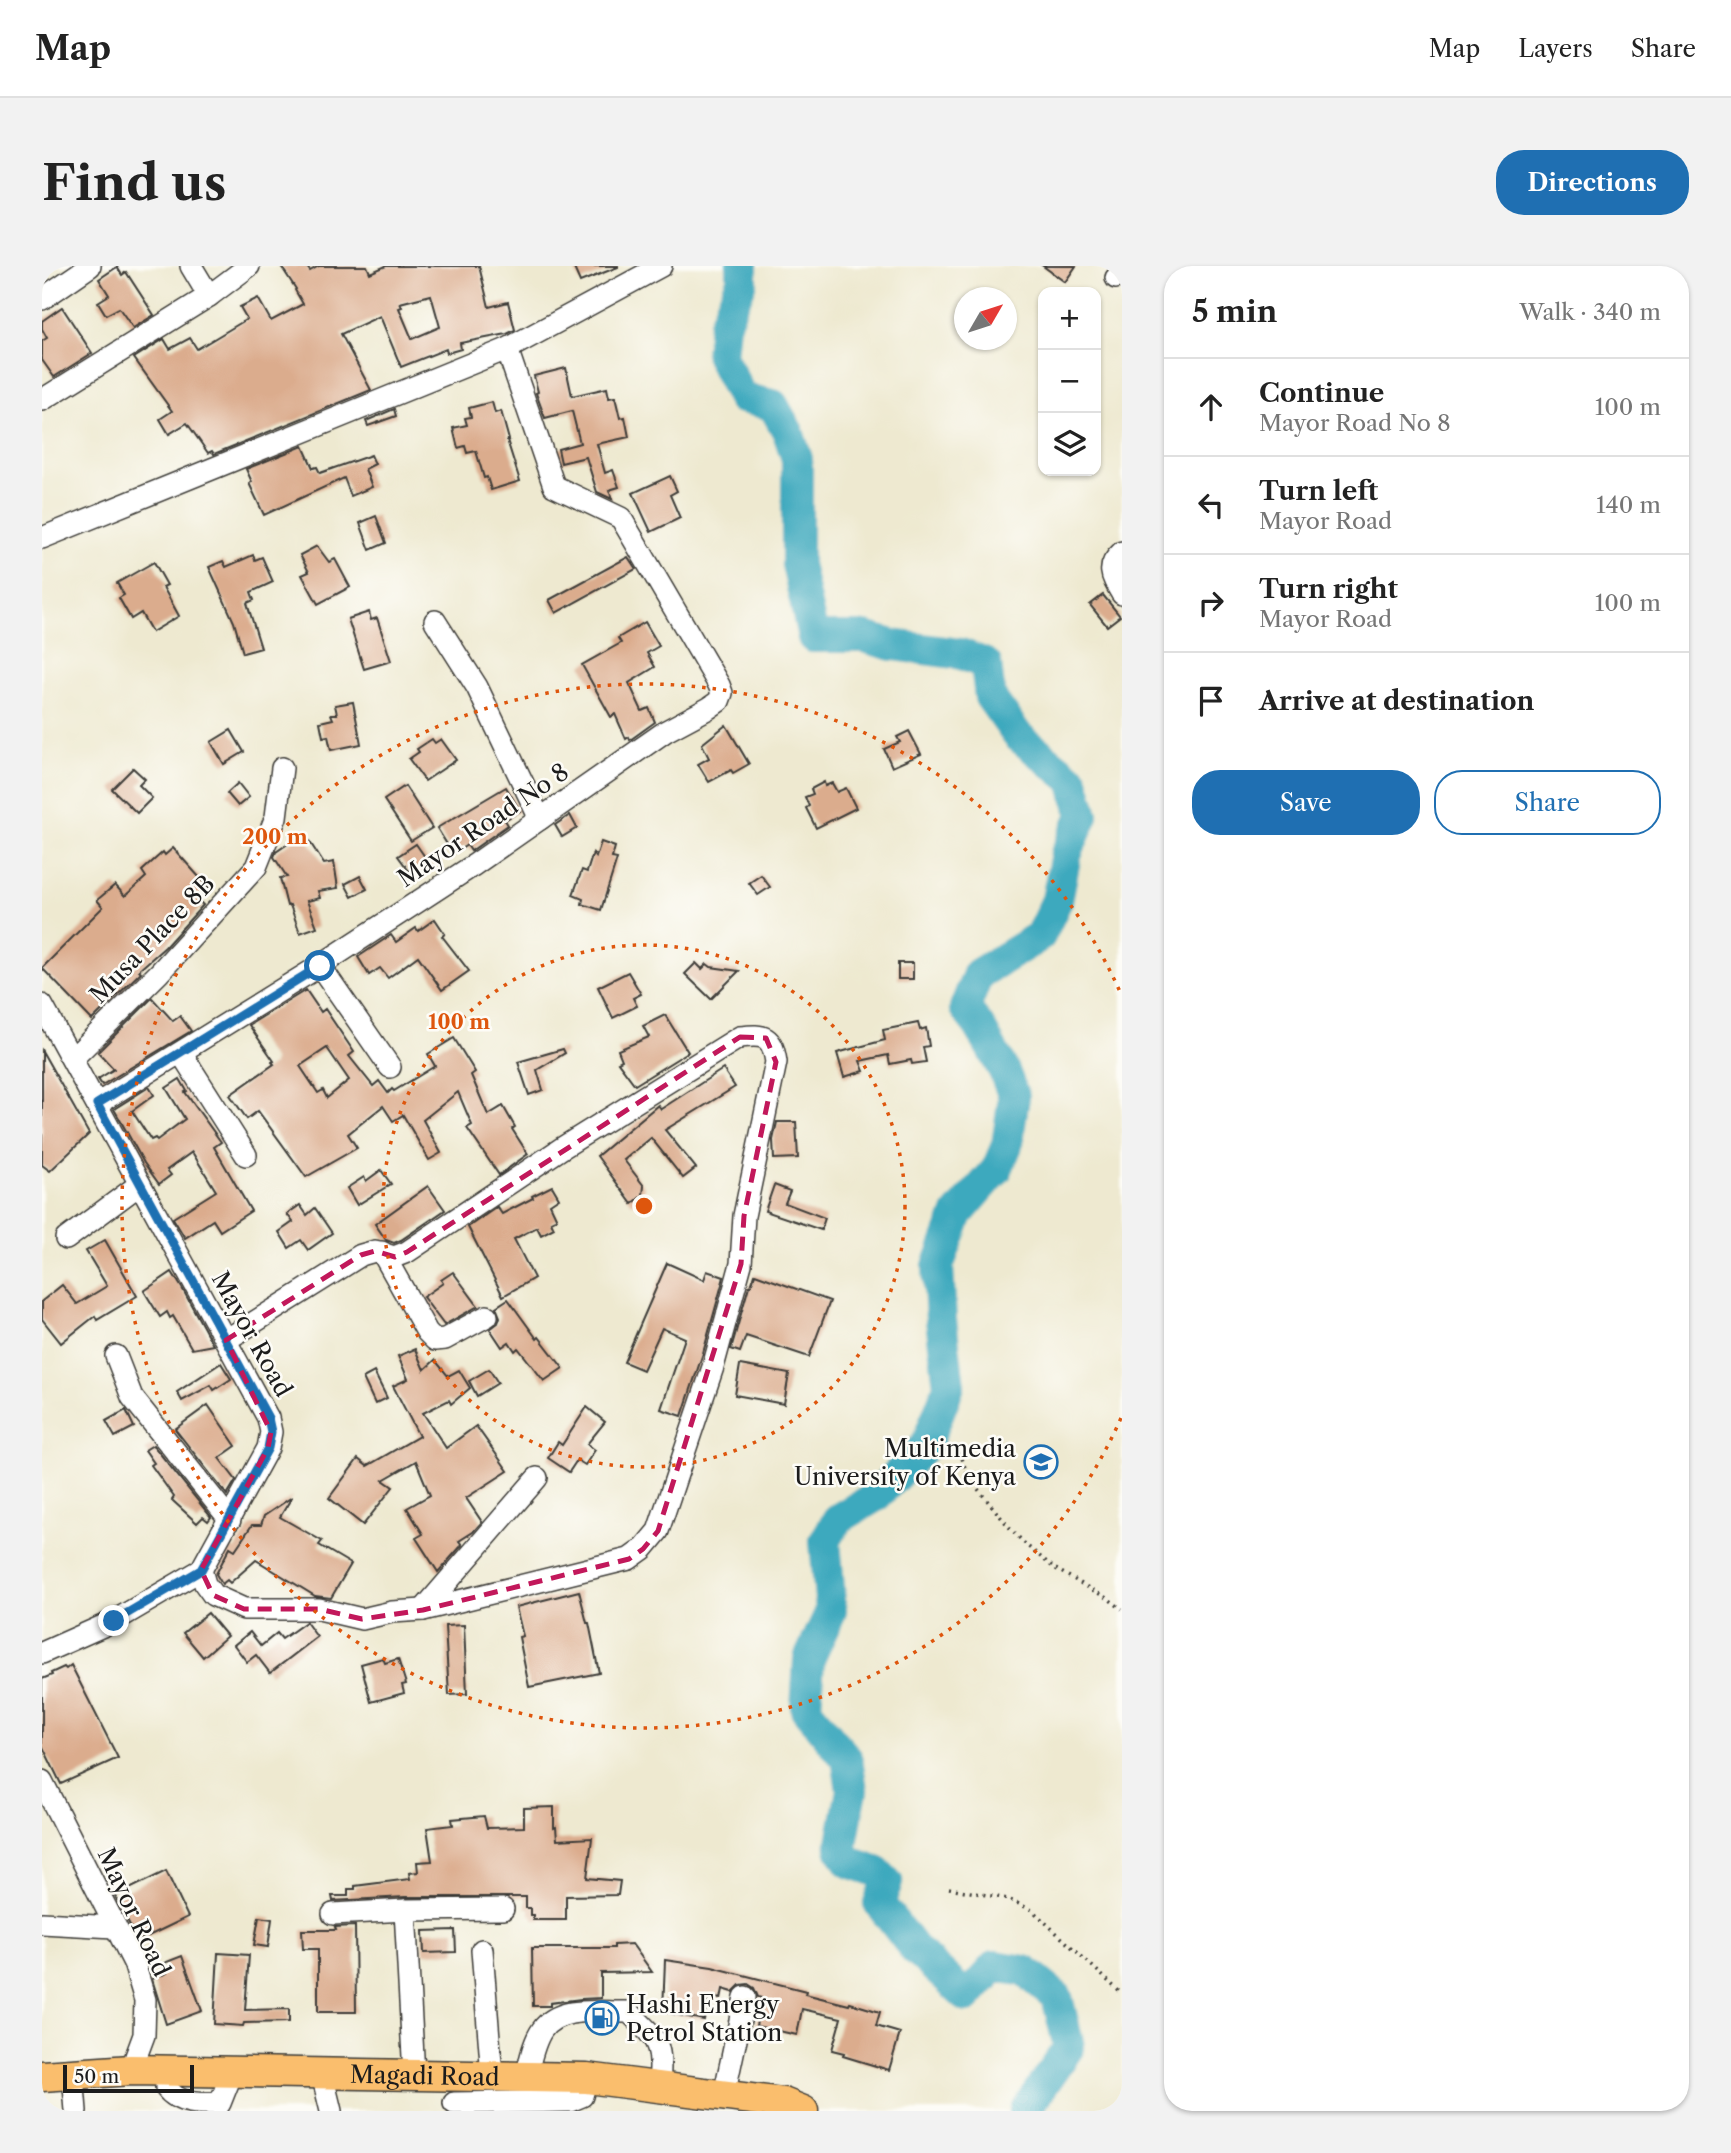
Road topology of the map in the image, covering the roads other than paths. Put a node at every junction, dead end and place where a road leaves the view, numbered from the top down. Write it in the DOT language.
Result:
graph roads {
  1 [pos="90,266"];
  2 [pos="191,266"];
  3 [pos="249,266"];
  4 [pos="662,266"];
  5 [pos="209,296"];
  6 [pos="42,299"];
  7 [pos="507,349"];
  8 [pos="42,400"];
  9 [pos="42,538"];
  10 [pos="1122,552"];
  11 [pos="1122,594"];
  12 [pos="435,621"];
  13 [pos="282,768"];
  14 [pos="540,819"];
  15 [pos="320,966"];
  16 [pos="46,1021"];
  17 [pos="181,1053"];
  18 [pos="72,1059"];
  19 [pos="390,1067"];
  20 [pos="97,1104"];
  21 [pos="246,1155"];
  22 [pos="141,1184"];
  23 [pos="66,1239"];
  24 [pos="382,1252"];
  25 [pos="487,1316"];
  26 [pos="226,1339"];
  27 [pos="116,1356"];
  28 [pos="537,1478"];
  29 [pos="230,1520"];
  30 [pos="201,1570"];
  31 [pos="424,1610"];
  32 [pos="42,1653"];
  33 [pos="42,1781"];
  34 [pos="503,1909"];
  35 [pos="405,1910"];
  36 [pos="333,1914"];
  37 [pos="42,1923"];
  38 [pos="114,1927"];
  39 [pos="482,1950"];
  40 [pos="745,1997"];
  41 [pos="131,2070"];
  42 [pos="73,2074"];
  43 [pos="322,2074"];
  44 [pos="42,2076"];
  45 [pos="414,2076"];
  46 [pos="492,2076"];
  47 [pos="526,2077"];
  48 [pos="587,2078"];
  49 [pos="659,2087"];
  50 [pos="724,2095"];
  51 [pos="454,2102"];
  52 [pos="328,2109"];
  53 [pos="76,2111"];
  54 [pos="803,2111"];
  1 -- 6 [label="street"];
  2 -- 5 [label="street"];
  3 -- 5 [label="street"];
  4 -- 7 [label="street"];
  5 -- 8 [label="street"];
  7 -- 9 [label="street"];
  7 -- 14 [label="street, Mayor Road No 8"];
  10 -- 11 [label="street"];
  12 -- 14 [label="street"];
  13 -- 18 [label="street, Musa Place 8B"];
  14 -- 15 [label="street, Mayor Road No 8"];
  15 -- 17 [label="street, Mayor Road No 8"];
  15 -- 19 [label="street"];
  16 -- 18 [label="street, Mayor Road"];
  17 -- 20 [label="street, Mayor Road No 8"];
  17 -- 21 [label="street"];
  18 -- 20 [label="street, Mayor Road"];
  20 -- 22 [label="street, Mayor Road"];
  22 -- 23 [label="street"];
  22 -- 26 [label="street, Mayor Road"];
  24 -- 25 [label="street"];
  24 -- 26 [label="street"];
  24 -- 31 [label="street"];
  26 -- 29 [label="street, Mayor Road"];
  27 -- 29 [label="street"];
  28 -- 31 [label="street"];
  29 -- 30 [label="street, Mayor Road"];
  30 -- 31 [label="street"];
  30 -- 32 [label="street, Mayor Road"];
  33 -- 38 [label="street, Mayor Road"];
  34 -- 35 [label="street"];
  35 -- 36 [label="street"];
  35 -- 45 [label="street"];
  37 -- 38 [label="street"];
  38 -- 41 [label="street, Mayor Road"];
  39 -- 46 [label="street"];
  40 -- 50 [label="street"];
  41 -- 42 [label="highway, Magadi Road"];
  41 -- 43 [label="highway, Magadi Road"];
  42 -- 44 [label="highway, Magadi Road"];
  42 -- 53 [label="street"];
  43 -- 45 [label="highway, Magadi Road"];
  43 -- 52 [label="street"];
  45 -- 46 [label="highway, Magadi Road"];
  46 -- 47 [label="highway, Magadi Road"];
  47 -- 48 [label="highway, Magadi Road"];
  47 -- 49 [label="street"];
  48 -- 49 [label="highway, Magadi Road"];
  48 -- 51 [label="street"];
  49 -- 50 [label="highway, Magadi Road"];
  50 -- 54 [label="highway, Magadi Road"];
}
